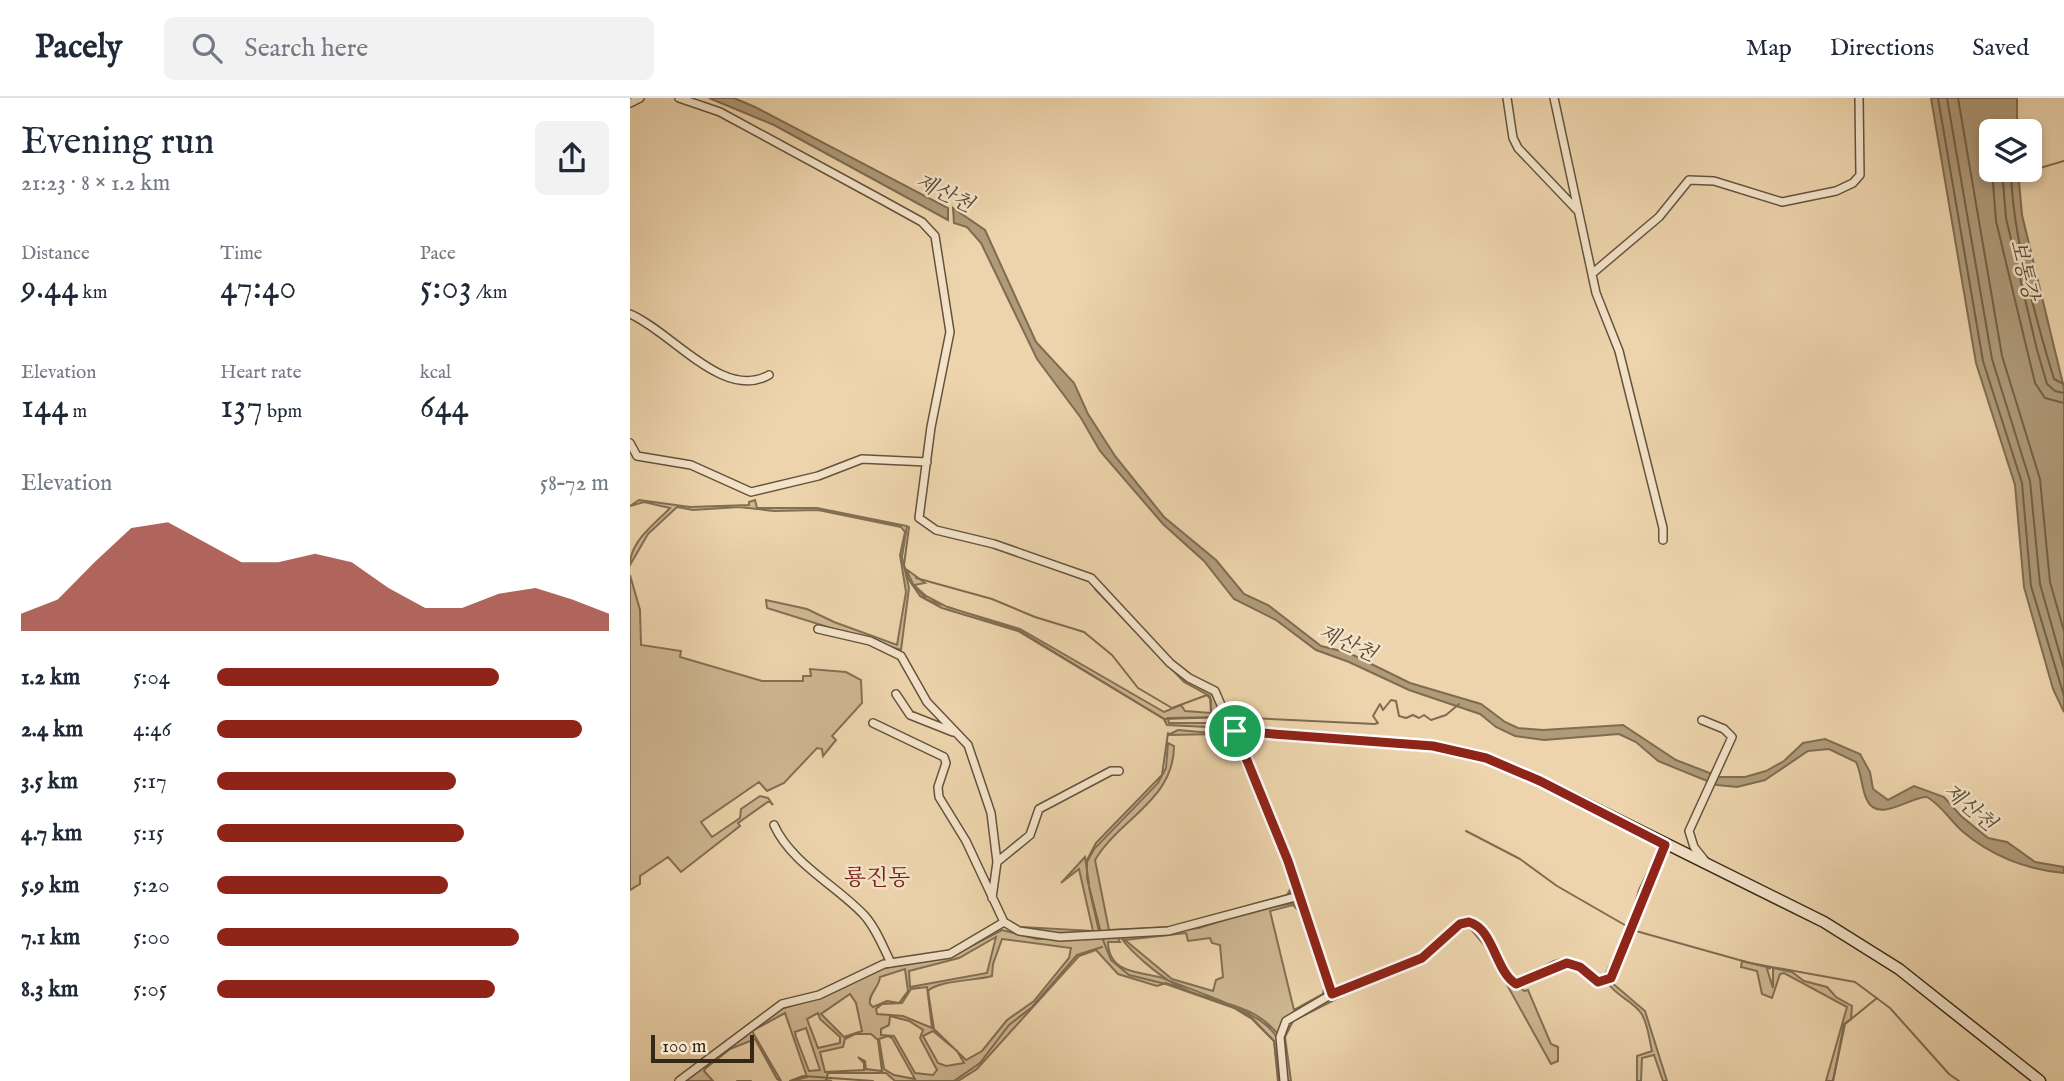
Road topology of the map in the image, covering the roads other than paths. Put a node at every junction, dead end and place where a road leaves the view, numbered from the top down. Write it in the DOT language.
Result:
graph roads {
  1 [pos="640,98"];
  2 [pos="679,98"];
  3 [pos="1507,98"];
  4 [pos="1554,98"];
  5 [pos="1859,98"];
  6 [pos="630,103"];
  7 [pos="1578,211"];
  8 [pos="1594,272"];
  9 [pos="630,314"];
  10 [pos="769,375"];
  11 [pos="630,443"];
  12 [pos="927,462"];
  13 [pos="1663,540"];
  14 [pos="818,629"];
  15 [pos="896,694"];
  16 [pos="1703,720"];
  17 [pos="873,723"];
  18 [pos="1235,731"];
  19 [pos="955,733"];
  20 [pos="1119,771"];
  21 [pos="774,825"];
  22 [pos="1665,845"];
  23 [pos="997,862"];
  24 [pos="1713,870"];
  25 [pos="1299,896"];
  26 [pos="992,899"];
  27 [pos="1004,922"];
  28 [pos="891,963"];
  29 [pos="1332,994"];
  30 [pos="680,1081"];
  31 [pos="1284,1081"];
  32 [pos="2040,1081"];
  1 -- 6 [label="street"];
  2 -- 12 [label="street"];
  3 -- 7 [label="street"];
  4 -- 7 [label="street"];
  5 -- 8 [label="street"];
  7 -- 8 [label="street"];
  8 -- 13 [label="street"];
  9 -- 10 [label="street"];
  11 -- 12 [label="street"];
  12 -- 18 [label="street"];
  14 -- 19 [label="street"];
  15 -- 19 [label="street"];
  16 -- 24 [label="street"];
  17 -- 26 [label="street"];
  18 -- 22 [label="street"];
  18 -- 25 [label="street"];
  19 -- 23 [label="street"];
  20 -- 23 [label="street"];
  21 -- 28 [label="street"];
  22 -- 24 [label="street"];
  22 -- 29 [label="street"];
  23 -- 26 [label="street"];
  24 -- 32 [label="street"];
  25 -- 27 [label="street"];
  25 -- 29 [label="street"];
  26 -- 27 [label="street"];
  27 -- 28 [label="street"];
  28 -- 30 [label="street"];
  29 -- 31 [label="street"];
}
